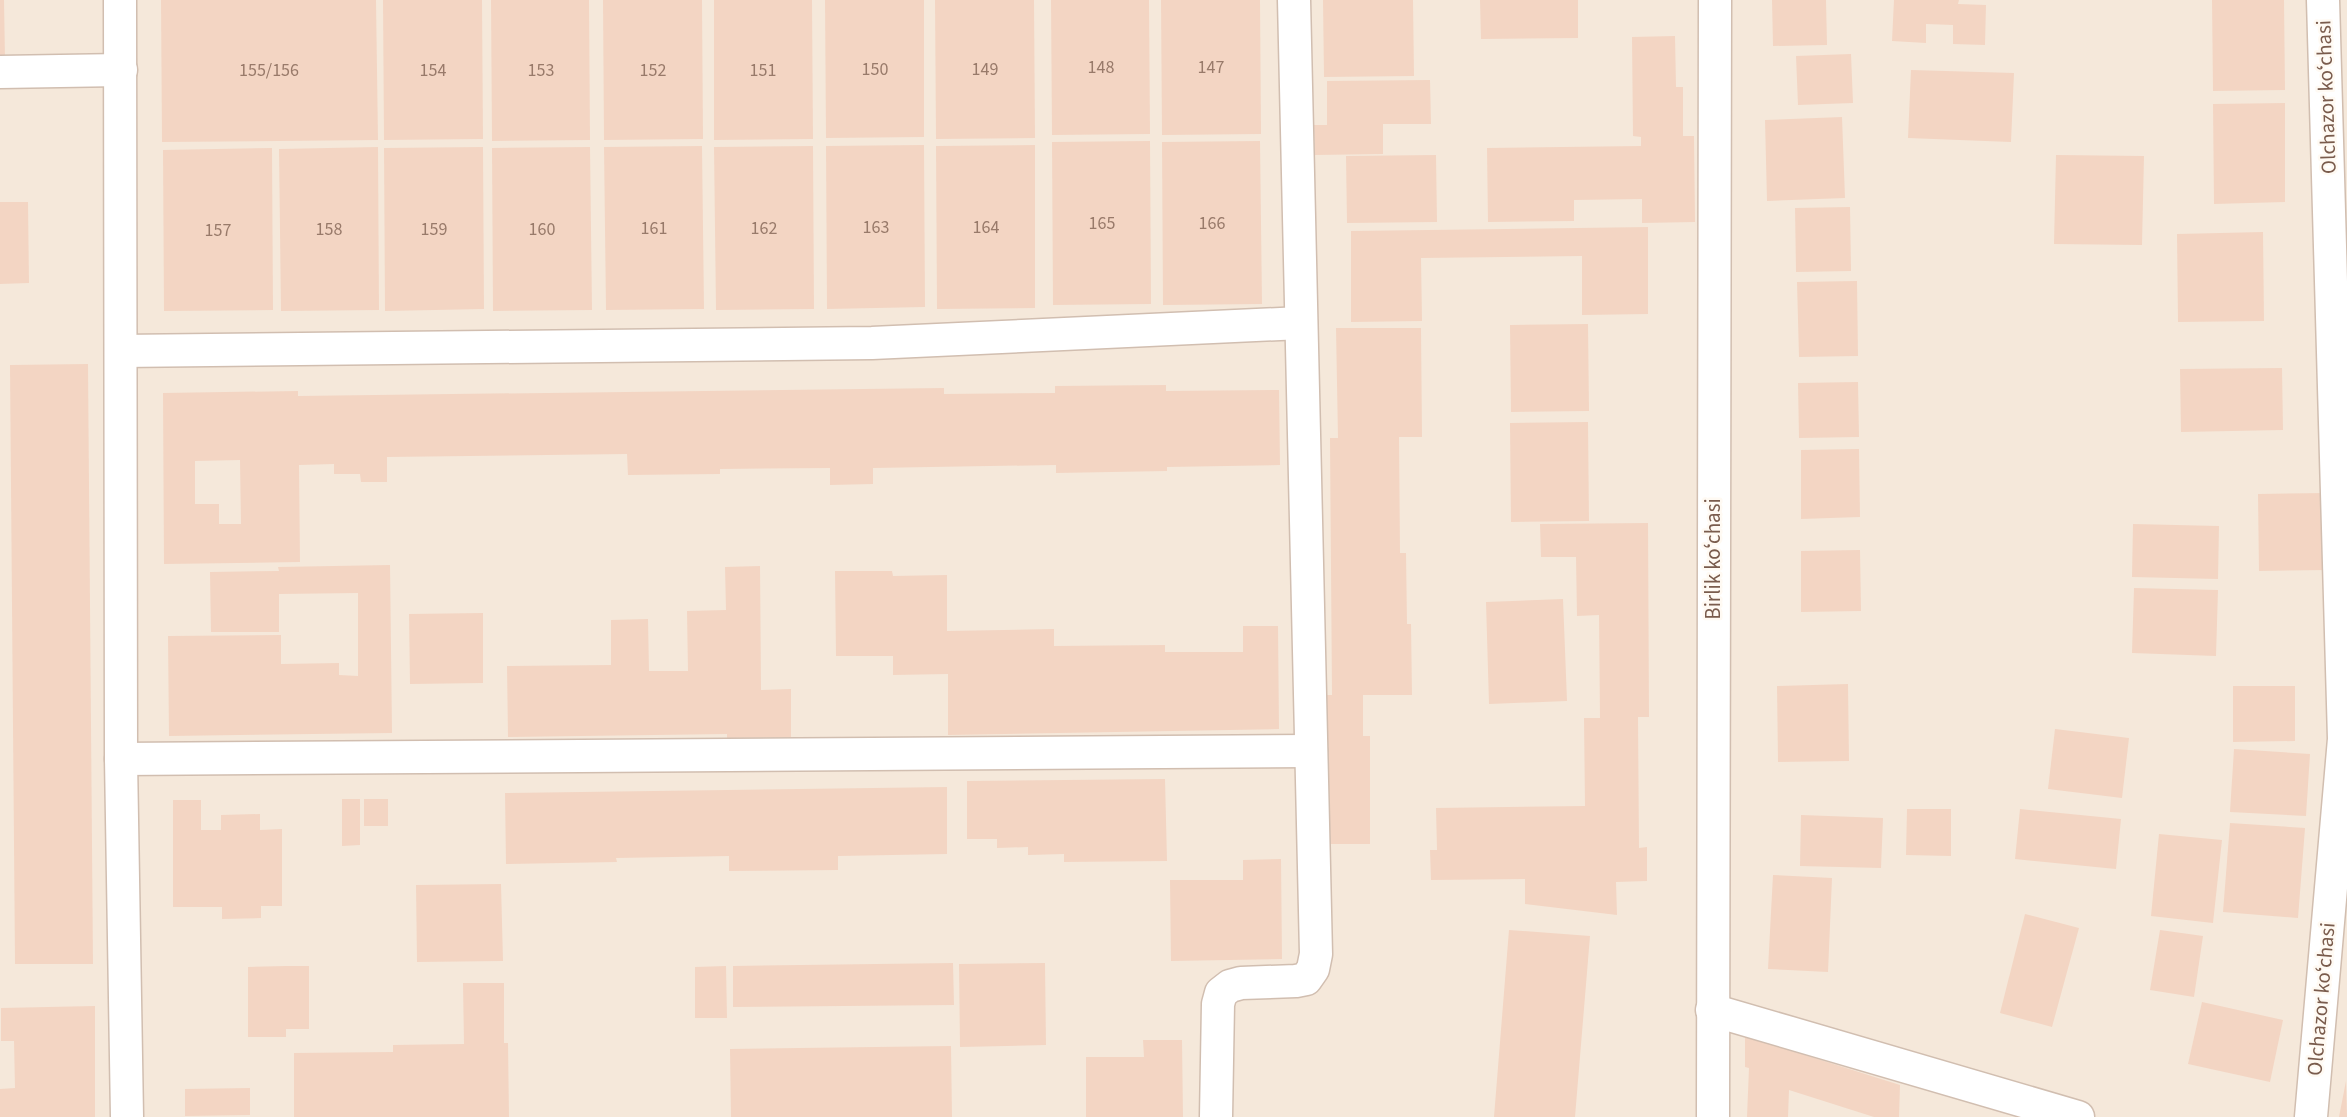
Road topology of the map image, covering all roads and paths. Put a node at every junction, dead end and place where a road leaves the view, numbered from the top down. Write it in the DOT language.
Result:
graph roads {
  1 [pos="120,0"];
  2 [pos="1294,0"];
  3 [pos="1715,0"];
  4 [pos="2323,0"];
  5 [pos="121,70"];
  6 [pos="0,72"];
  7 [pos="1301,323"];
  8 [pos="121,351"];
  9 [pos="1311,751"];
  10 [pos="121,759"];
  11 [pos="1712,1010"];
  12 [pos="127,1117"];
  13 [pos="1216,1117"];
  14 [pos="1713,1117"];
  15 [pos="2078,1117"];
  16 [pos="2311,1117"];
  1 -- 5 [label="street"];
  2 -- 7 [label="street"];
  3 -- 11 [label="street, Birlik koʻchasi"];
  4 -- 16 [label="street, Olchazor koʻchasi"];
  5 -- 6 [label="street"];
  5 -- 8 [label="street"];
  7 -- 8 [label="street"];
  7 -- 9 [label="street"];
  8 -- 10 [label="street"];
  9 -- 10 [label="street"];
  9 -- 13 [label="street"];
  10 -- 12 [label="street"];
  11 -- 14 [label="street, Birlik koʻchasi"];
  11 -- 15 [label="street"];
}
